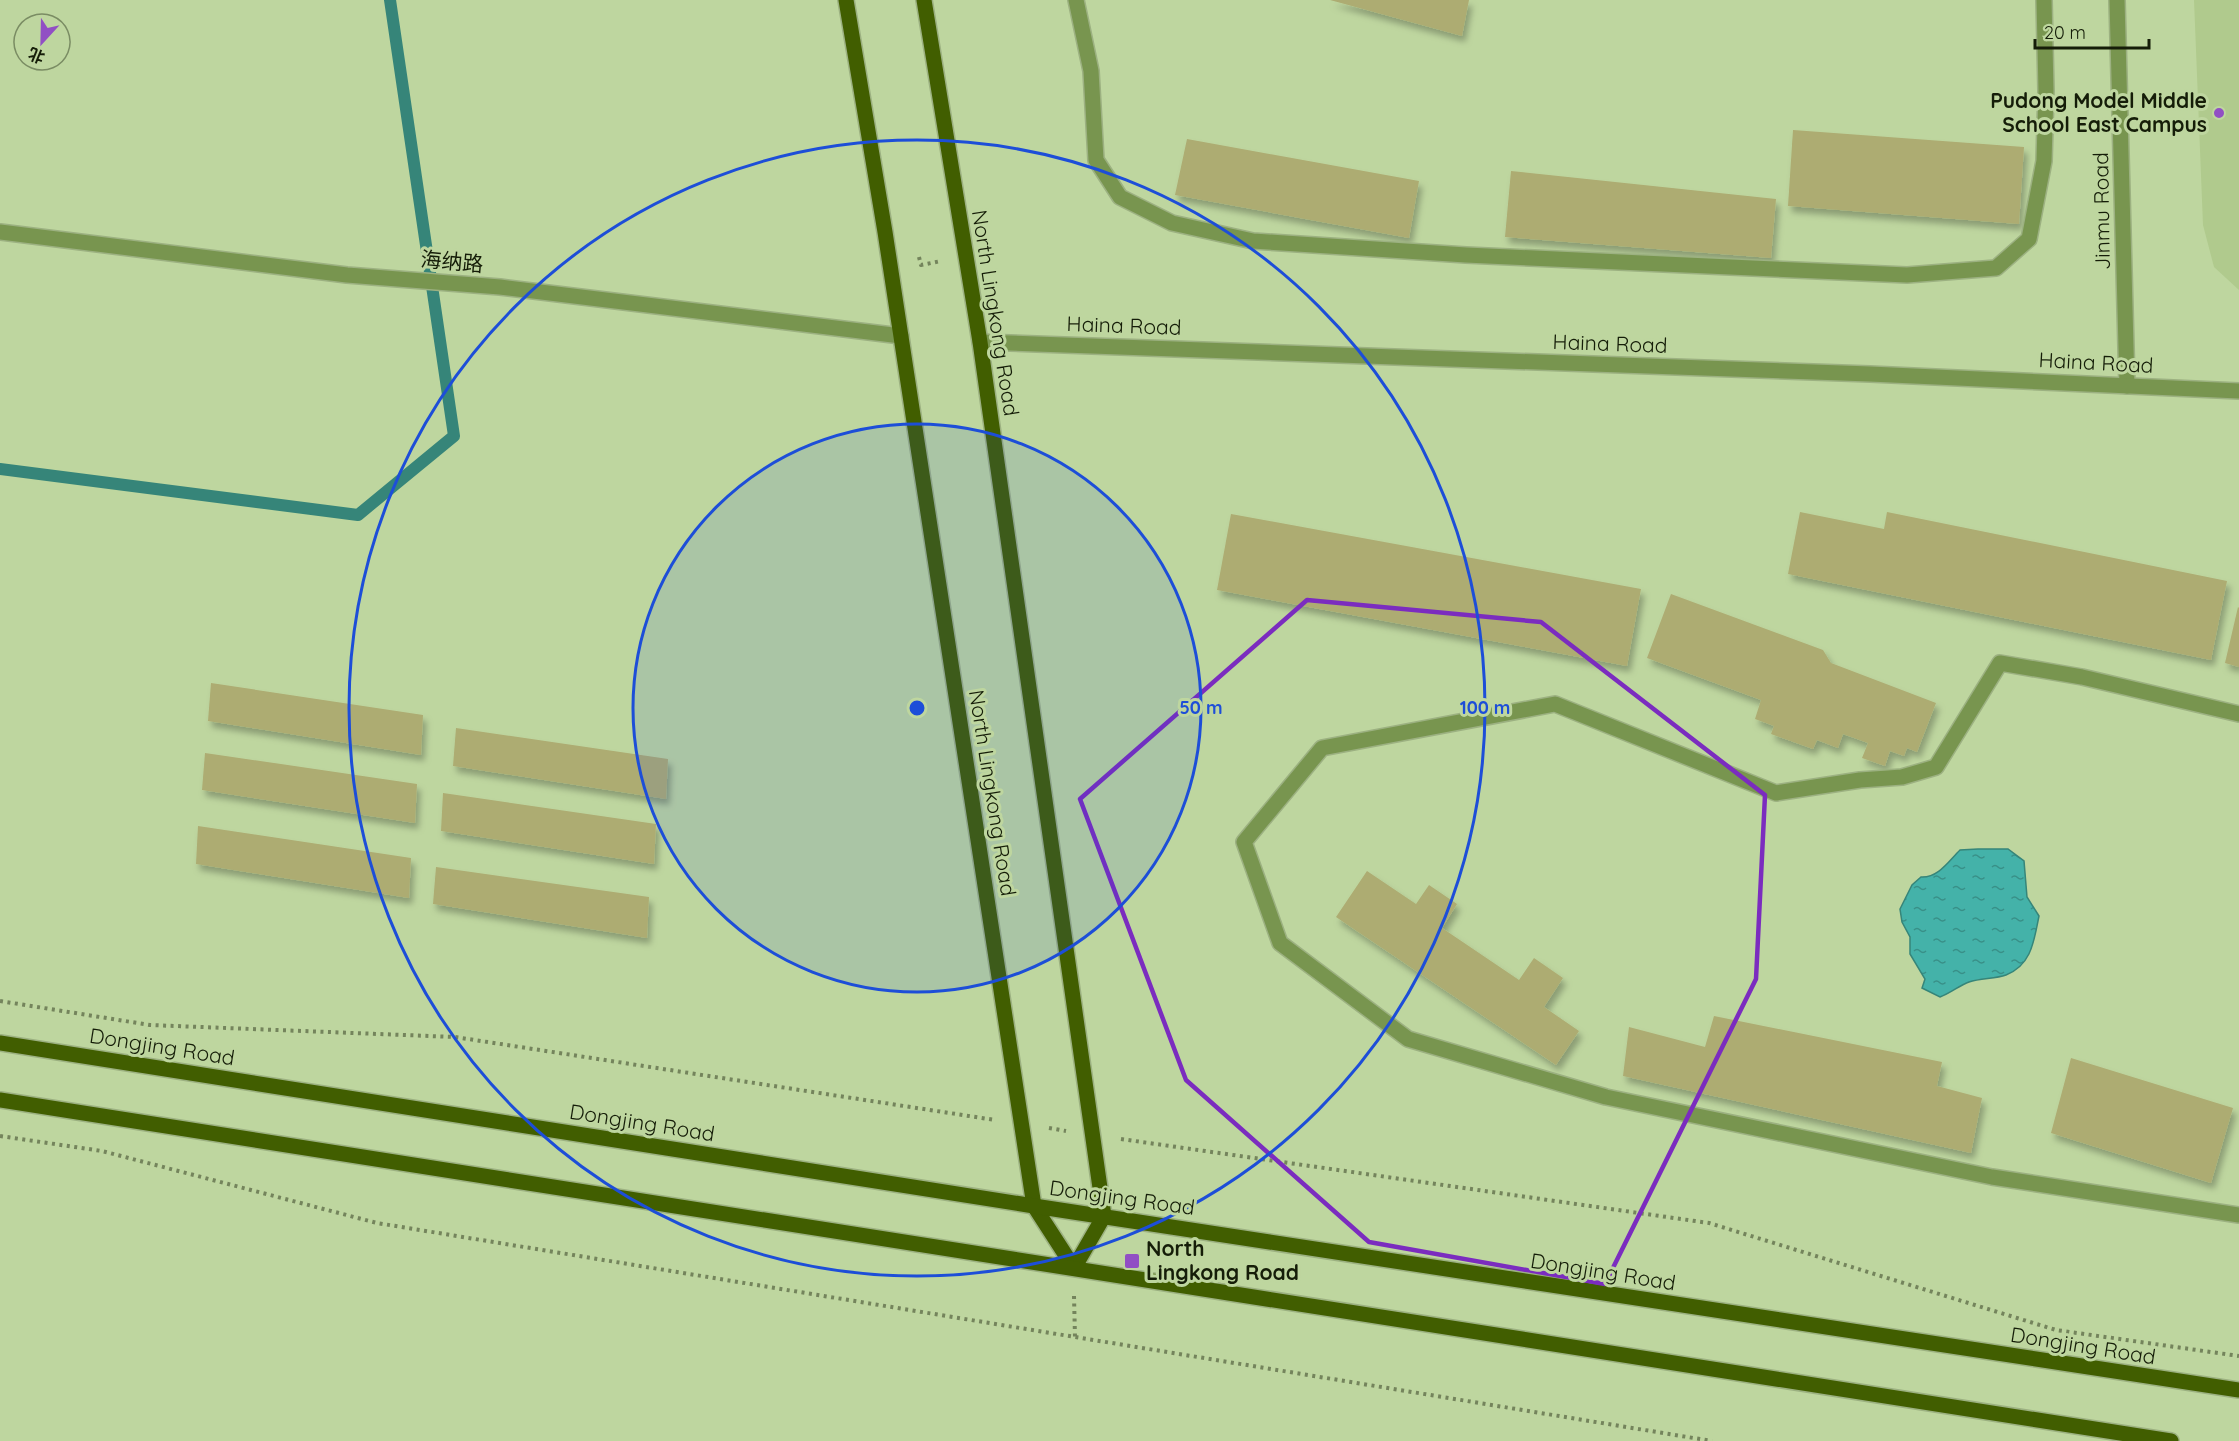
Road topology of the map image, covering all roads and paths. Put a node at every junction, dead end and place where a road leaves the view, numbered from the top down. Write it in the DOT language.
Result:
graph roads {
  1 [pos="846,0"];
  2 [pos="924,0"];
  3 [pos="1076,0"];
  4 [pos="2044,0"];
  5 [pos="2117,0"];
  6 [pos="0,232"];
  7 [pos="918,254"];
  8 [pos="966,256"];
  9 [pos="901,336"];
  10 [pos="980,342"];
  11 [pos="2127,386"];
  12 [pos="2239,391"];
  13 [pos="2239,714"];
  14 [pos="0,1043"];
  15 [pos="0,1100"];
  16 [pos="0,1136"];
  17 [pos="1035,1206"];
  18 [pos="2239,1215"];
  19 [pos="1104,1216"];
  20 [pos="1074,1268"];
  21 [pos="1075,1337"];
  22 [pos="2239,1390"];
  23 [pos="1712,1441"];
  24 [pos="2171,1441"];
  1 -- 9 [label="main road, North Lingkong Road"];
  2 -- 8 [label="main road, North Lingkong Road"];
  3 -- 4 [label="street"];
  5 -- 11 [label="street, Jinmu Road"];
  6 -- 9 [label="street, 海纳路"];
  7 -- 8 [label="path"];
  8 -- 10 [label="main road, North Lingkong Road"];
  9 -- 17 [label="main road, North Lingkong Road"];
  10 -- 11 [label="street, Haina Road"];
  10 -- 19 [label="main road, North Lingkong Road"];
  11 -- 12 [label="street, Haina Road"];
  13 -- 18 [label="street"];
  14 -- 17 [label="main road, Dongjing Road"];
  15 -- 20 [label="main road"];
  16 -- 21 [label="path"];
  17 -- 19 [label="main road, Dongjing Road"];
  17 -- 20 [label="main road, North Lingkong Road"];
  19 -- 20 [label="main road"];
  19 -- 22 [label="main road, Dongjing Road"];
  20 -- 21 [label="path"];
  20 -- 24 [label="main road"];
  21 -- 23 [label="path"];
}
